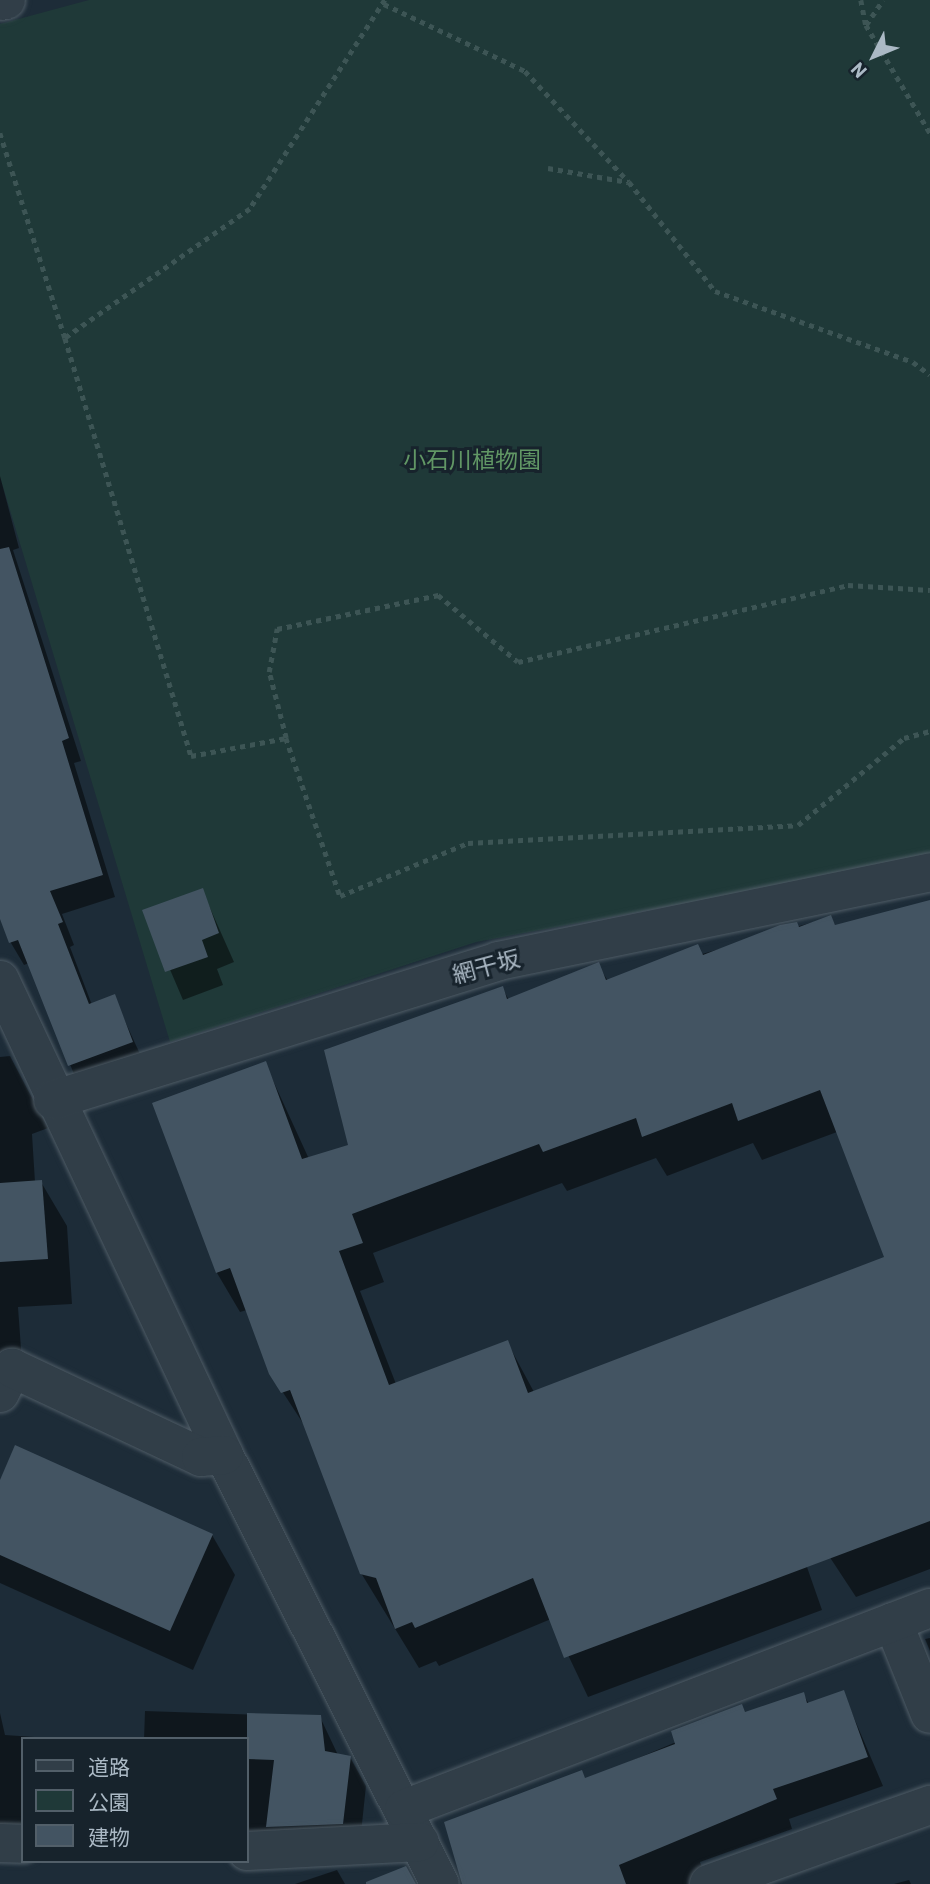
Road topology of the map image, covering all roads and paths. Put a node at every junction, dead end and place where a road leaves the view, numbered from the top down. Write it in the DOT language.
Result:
graph roads {
  1 [pos="6,0"];
  2 [pos="861,0"];
  3 [pos="883,0"];
  4 [pos="0,1"];
  5 [pos="384,2"];
  6 [pos="866,25"];
  7 [pos="0,133"];
  8 [pos="930,133"];
  9 [pos="548,168"];
  10 [pos="629,182"];
  11 [pos="65,338"];
  12 [pos="930,375"];
  13 [pos="930,590"];
  14 [pos="930,731"];
  15 [pos="286,738"];
  16 [pos="930,872"];
  17 [pos="0,980"];
  18 [pos="13,1038"];
  19 [pos="53,1100"];
  20 [pos="0,1393"];
  21 [pos="224,1455"];
  22 [pos="930,1608"];
  23 [pos="893,1622"];
  24 [pos="930,1714"];
  25 [pos="930,1805"];
  26 [pos="412,1826"];
  27 [pos="0,1843"];
  28 [pos="21,1844"];
  29 [pos="248,1851"];
  30 [pos="237,1863"];
  31 [pos="244,1884"];
  32 [pos="440,1884"];
  33 [pos="709,1884"];
  1 -- 4 [label="street"];
  2 -- 6 [label="path"];
  3 -- 6 [label="path"];
  5 -- 10 [label="path"];
  5 -- 11 [label="path"];
  6 -- 8 [label="path"];
  7 -- 11 [label="path"];
  9 -- 10 [label="path"];
  10 -- 12 [label="path"];
  11 -- 15 [label="path"];
  13 -- 15 [label="path"];
  14 -- 15 [label="path"];
  16 -- 19 [label="street, 網干坂"];
  17 -- 18 [label="street"];
  18 -- 19 [label="street"];
  19 -- 21 [label="street"];
  20 -- 21 [label="street"];
  21 -- 26 [label="street"];
  22 -- 23 [label="street"];
  23 -- 24 [label="street"];
  23 -- 26 [label="street"];
  25 -- 33 [label="street"];
  26 -- 29 [label="street"];
  26 -- 32 [label="street"];
  27 -- 28 [label="street"];
  30 -- 31 [label="street"];
}
